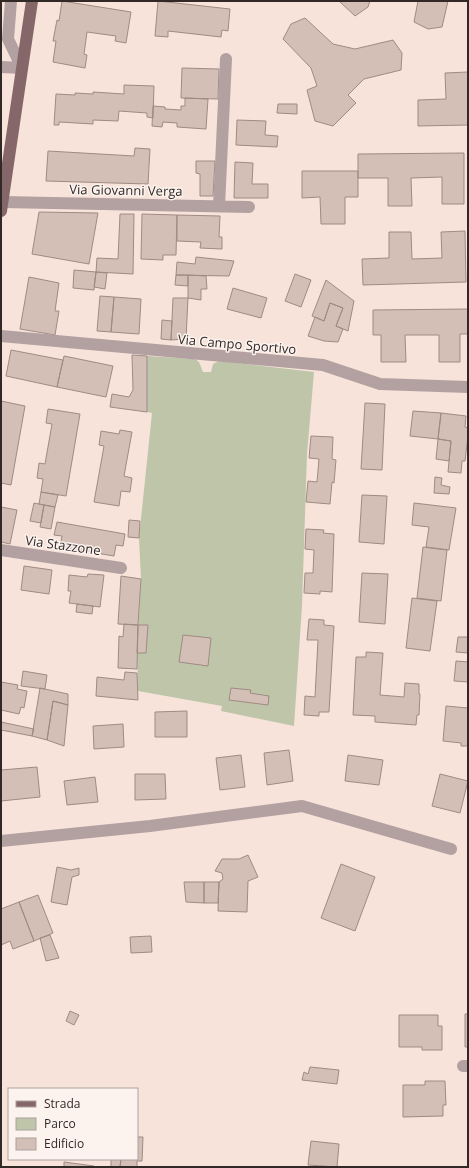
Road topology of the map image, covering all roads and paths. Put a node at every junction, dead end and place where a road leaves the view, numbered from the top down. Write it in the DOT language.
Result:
graph roads {
  1 [pos="11,1"];
  2 [pos="32,1"];
  3 [pos="226,60"];
  4 [pos="1,67"];
  5 [pos="22,68"];
  6 [pos="219,206"];
  7 [pos="2,207"];
  8 [pos="249,207"];
  9 [pos="1,336"];
  10 [pos="468,387"];
  11 [pos="1,550"];
  12 [pos="121,568"];
  13 [pos="1,841"];
  14 [pos="451,849"];
  1 -- 5 [label="street"];
  2 -- 5 [label="main road"];
  3 -- 6 [label="street"];
  4 -- 5 [label="street"];
  5 -- 7 [label="main road"];
  6 -- 7 [label="street, Via Giovanni Verga"];
  6 -- 8 [label="street, Via Giovanni Verga"];
  9 -- 10 [label="street, Via Campo Sportivo"];
  11 -- 12 [label="street, Via Stazzone"];
  13 -- 14 [label="street"];
}
